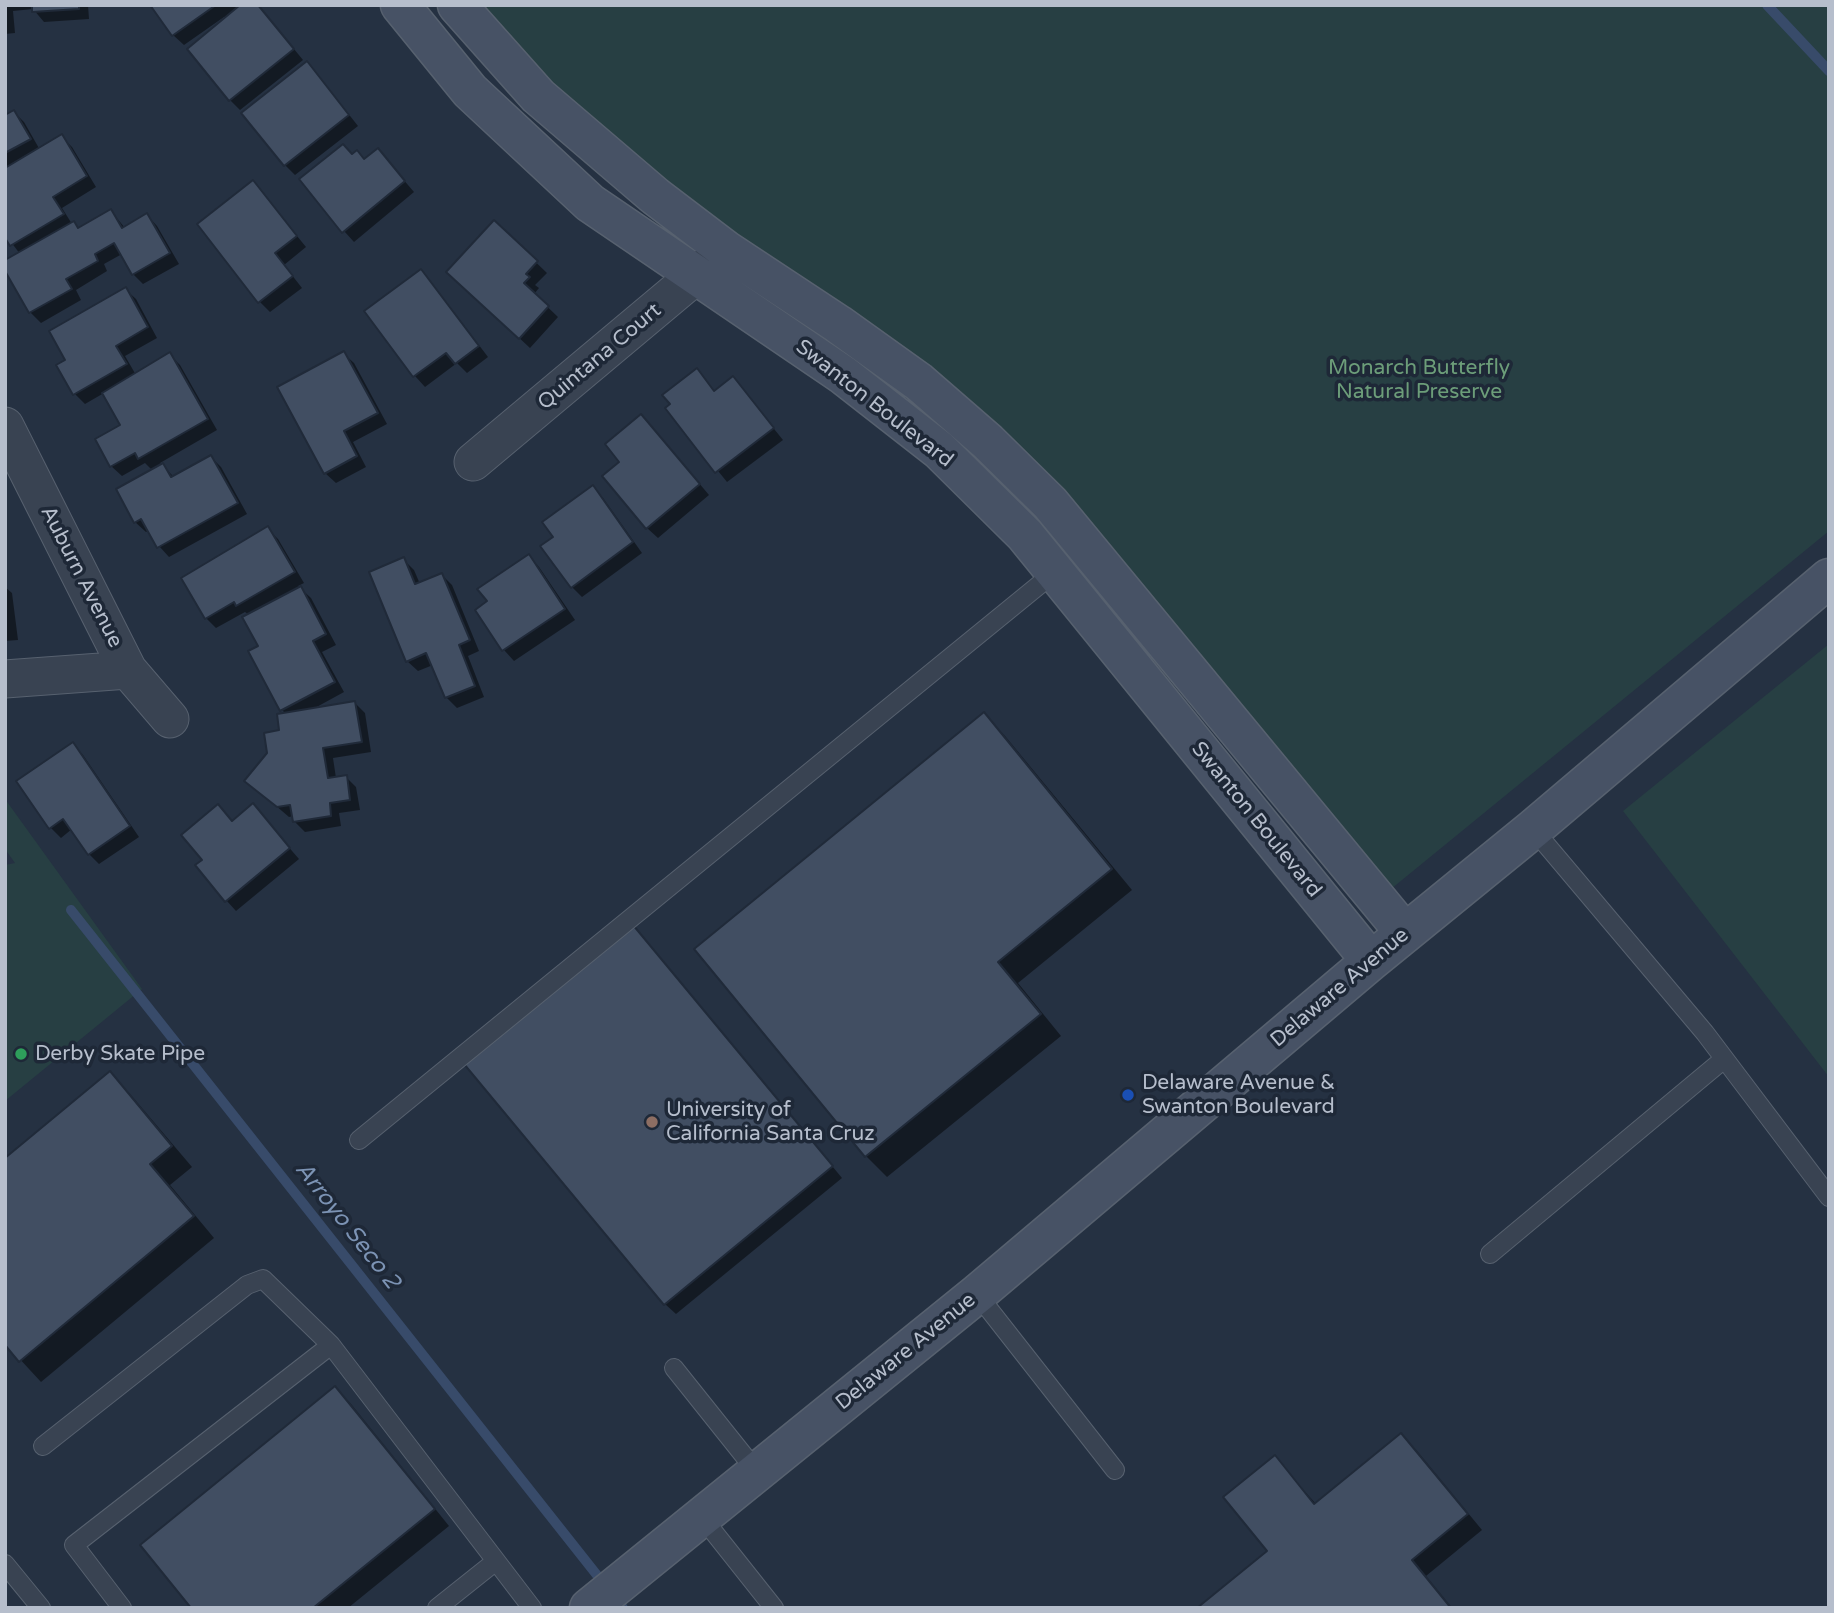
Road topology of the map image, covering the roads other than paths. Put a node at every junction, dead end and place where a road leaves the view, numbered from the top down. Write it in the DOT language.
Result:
graph roads {
  1 [pos="400,5"];
  2 [pos="457,5"];
  3 [pos="726,250"];
  4 [pos="697,276"];
  5 [pos="5,426"];
  6 [pos="473,462"];
  7 [pos="1055,572"];
  8 [pos="1829,578"];
  9 [pos="128,670"];
  10 [pos="5,679"];
  11 [pos="170,719"];
  12 [pos="1533,829"];
  13 [pos="1405,933"];
  14 [pos="1371,961"];
  15 [pos="1724,1059"];
  16 [pos="359,1140"];
  17 [pos="1829,1197"];
  18 [pos="1490,1254"];
  19 [pos="977,1294"];
  20 [pos="331,1345"];
  21 [pos="674,1368"];
  22 [pos="43,1446"];
  23 [pos="1115,1470"];
  24 [pos="757,1472"];
  25 [pos="701,1516"];
  26 [pos="496,1561"];
  27 [pos="5,1564"];
  28 [pos="41,1608"];
  29 [pos="122,1608"];
  30 [pos="437,1608"];
  31 [pos="532,1608"];
  32 [pos="589,1608"];
  33 [pos="774,1608"];
  1 -- 4 [label="street, Swanton Boulevard"];
  2 -- 3 [label="street, Swanton Boulevard"];
  3 -- 4 [label="street, Quintana Court"];
  3 -- 13 [label="street, Swanton Boulevard"];
  4 -- 6 [label="street, Quintana Court"];
  4 -- 7 [label="street, Swanton Boulevard"];
  5 -- 9 [label="street, Auburn Avenue"];
  7 -- 14 [label="street, Swanton Boulevard"];
  7 -- 16 [label="lane"];
  8 -- 12 [label="street, Delaware Avenue"];
  9 -- 10 [label="street"];
  9 -- 11 [label="street, Auburn Avenue"];
  12 -- 13 [label="street, Delaware Avenue"];
  12 -- 15 [label="lane"];
  13 -- 14 [label="street, Delaware Avenue"];
  14 -- 19 [label="street, Delaware Avenue"];
  15 -- 17 [label="lane"];
  15 -- 18 [label="lane"];
  19 -- 23 [label="lane"];
  19 -- 24 [label="street, Delaware Avenue"];
  20 -- 22 [label="lane"];
  20 -- 26 [label="lane"];
  20 -- 29 [label="lane"];
  21 -- 24 [label="lane"];
  24 -- 25 [label="street, Delaware Avenue"];
  25 -- 32 [label="street, Delaware Avenue"];
  25 -- 33 [label="lane"];
  26 -- 30 [label="lane"];
  26 -- 31 [label="lane"];
  27 -- 28 [label="lane"];
}
